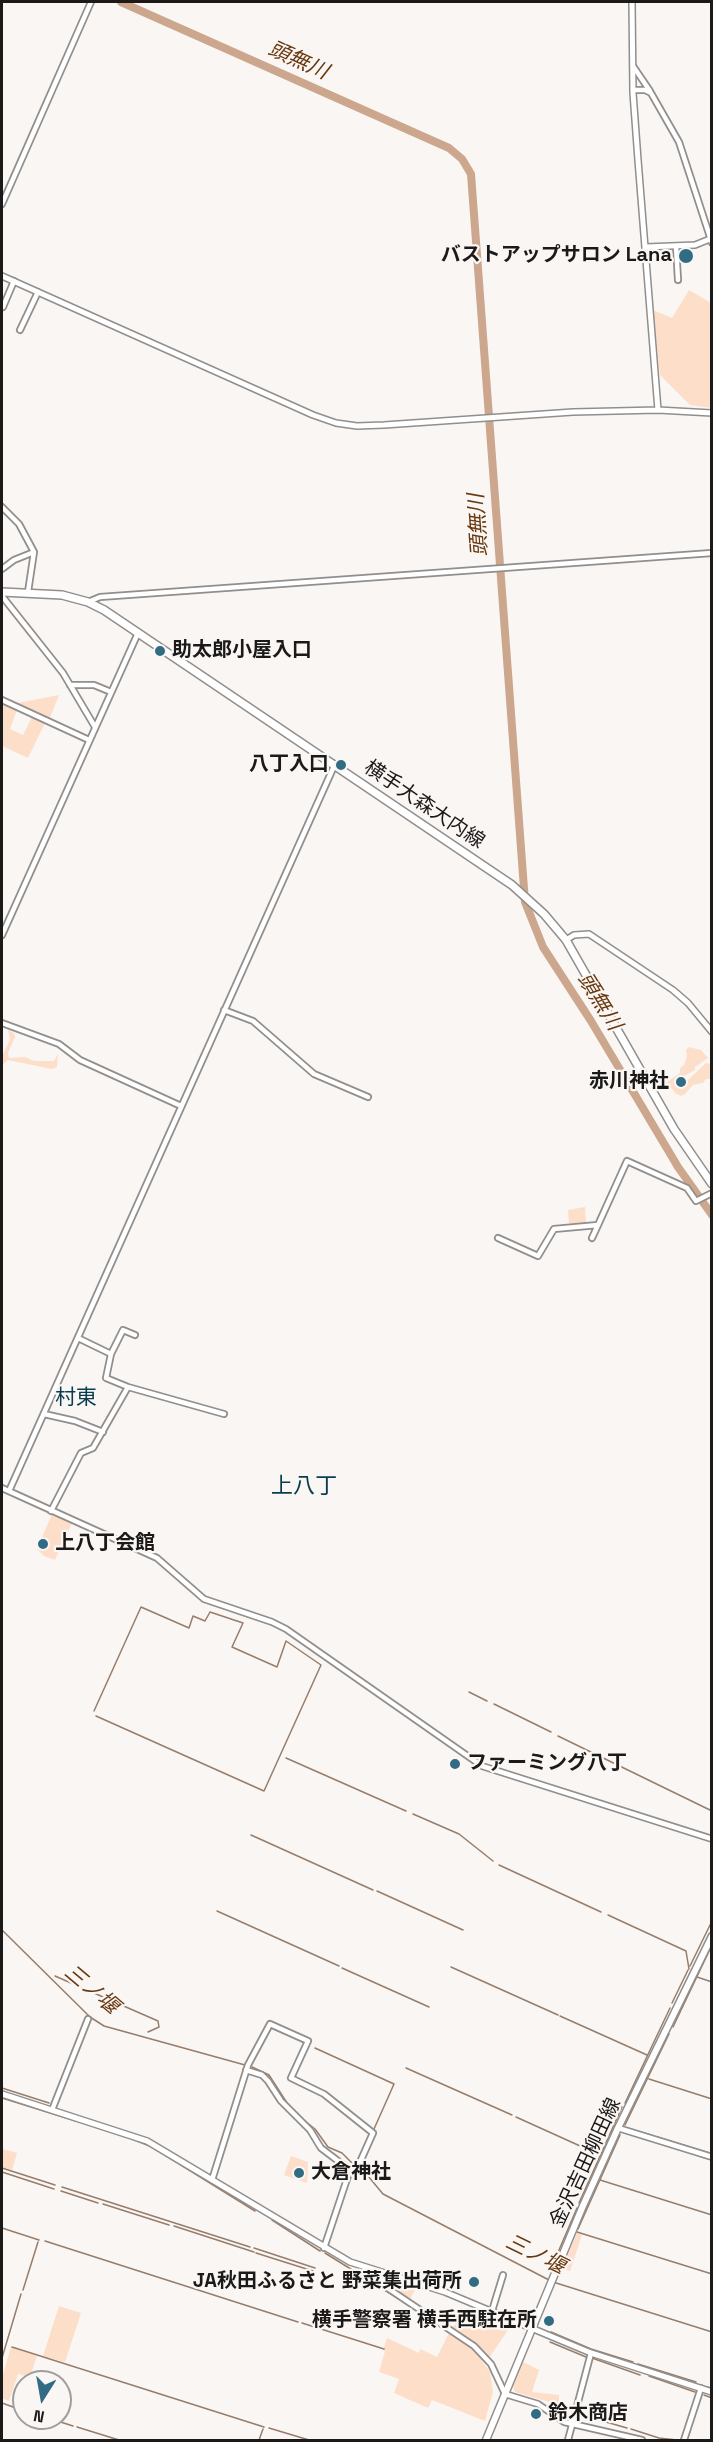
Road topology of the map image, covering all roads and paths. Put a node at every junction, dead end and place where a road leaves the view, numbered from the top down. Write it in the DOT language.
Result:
graph roads {
  1 [pos="92,2"];
  2 [pos="632,2"];
  3 [pos="633,66"];
  4 [pos="633,90"];
  5 [pos="651,93"];
  6 [pos="2,204"];
  7 [pos="711,241"];
  8 [pos="676,246"];
  9 [pos="646,247"];
  10 [pos="2,276"];
  11 [pos="678,280"];
  12 [pos="14,281"];
  13 [pos="38,292"];
  14 [pos="3,307"];
  15 [pos="20,330"];
  16 [pos="658,410"];
  17 [pos="711,412"];
  18 [pos="2,507"];
  19 [pos="34,552"];
  20 [pos="711,554"];
  21 [pos="2,569"];
  22 [pos="28,592"];
  23 [pos="2,594"];
  24 [pos="88,602"];
  25 [pos="138,633"];
  26 [pos="70,685"];
  27 [pos="111,692"];
  28 [pos="2,700"];
  29 [pos="95,727"];
  30 [pos="89,740"];
  31 [pos="335,764"];
  32 [pos="2,935"];
  33 [pos="566,940"];
  34 [pos="224,1010"];
  35 [pos="2,1023"];
  36 [pos="711,1032"];
  37 [pos="368,1097"];
  38 [pos="181,1106"];
  39 [pos="711,1184"];
  40 [pos="711,1193"];
  41 [pos="598,1225"];
  42 [pos="498,1238"];
  43 [pos="592,1238"];
  44 [pos="135,1335"];
  45 [pos="78,1338"];
  46 [pos="111,1354"];
  47 [pos="128,1388"];
  48 [pos="44,1414"];
  49 [pos="224,1414"];
  50 [pos="103,1432"];
  51 [pos="2,1488"];
  52 [pos="9,1491"];
  53 [pos="51,1511"];
  54 [pos="711,1839"];
  55 [pos="711,1936"];
  56 [pos="88,2019"];
  57 [pos="246,2070"];
  58 [pos="2,2094"];
  59 [pos="52,2110"];
  60 [pos="618,2128"];
  61 [pos="711,2157"];
  62 [pos="350,2170"];
  63 [pos="213,2180"];
  64 [pos="324,2248"];
  65 [pos="384,2273"];
  66 [pos="503,2275"];
  67 [pos="492,2311"];
  68 [pos="532,2329"];
  69 [pos="591,2353"];
  70 [pos="701,2388"];
  71 [pos="711,2392"];
  72 [pos="505,2394"];
  73 [pos="572,2424"];
  74 [pos="486,2440"];
  75 [pos="568,2440"];
  76 [pos="642,2440"];
  77 [pos="684,2440"];
  1 -- 6 [label="street"];
  2 -- 3 [label="street"];
  3 -- 4 [label="street"];
  3 -- 5 [label="street"];
  4 -- 5 [label="street"];
  4 -- 9 [label="street"];
  5 -- 7 [label="street"];
  7 -- 8 [label="street"];
  8 -- 9 [label="street"];
  8 -- 11 [label="street"];
  9 -- 16 [label="street"];
  10 -- 12 [label="street"];
  12 -- 13 [label="street"];
  12 -- 14 [label="street"];
  13 -- 15 [label="street"];
  13 -- 16 [label="street"];
  16 -- 17 [label="street"];
  18 -- 19 [label="street"];
  19 -- 21 [label="street"];
  19 -- 22 [label="street"];
  20 -- 24 [label="street"];
  22 -- 23 [label="main road, 横手大森大内線"];
  22 -- 24 [label="main road, 横手大森大内線"];
  23 -- 26 [label="street"];
  24 -- 25 [label="main road, 横手大森大内線"];
  25 -- 27 [label="street"];
  25 -- 31 [label="main road, 横手大森大内線"];
  26 -- 27 [label="street"];
  26 -- 29 [label="street"];
  27 -- 29 [label="street"];
  28 -- 30 [label="street"];
  29 -- 30 [label="street"];
  30 -- 32 [label="street"];
  31 -- 33 [label="main road, 横手大森大内線"];
  31 -- 34 [label="street"];
  33 -- 36 [label="street"];
  33 -- 39 [label="main road, 横手大森大内線"];
  34 -- 37 [label="street"];
  34 -- 38 [label="street"];
  35 -- 38 [label="street"];
  38 -- 45 [label="street"];
  40 -- 41 [label="street"];
  41 -- 42 [label="street"];
  41 -- 43 [label="street"];
  44 -- 46 [label="street"];
  45 -- 46 [label="street"];
  45 -- 48 [label="street"];
  46 -- 47 [label="street"];
  47 -- 49 [label="street"];
  47 -- 50 [label="street"];
  48 -- 50 [label="street"];
  48 -- 52 [label="street"];
  50 -- 53 [label="street"];
  51 -- 52 [label="street"];
  52 -- 53 [label="street"];
  53 -- 54 [label="street"];
  55 -- 60 [label="main road, 金沢吉田柳田線"];
  56 -- 59 [label="street"];
  57 -- 62 [label="street"];
  57 -- 62 [label="street"];
  57 -- 63 [label="street"];
  58 -- 59 [label="street"];
  59 -- 63 [label="street"];
  60 -- 61 [label="street"];
  60 -- 68 [label="main road, 金沢吉田柳田線"];
  62 -- 64 [label="street"];
  63 -- 64 [label="street"];
  64 -- 65 [label="street"];
  65 -- 67 [label="street"];
  65 -- 72 [label="street"];
  66 -- 67 [label="street"];
  67 -- 68 [label="street"];
  68 -- 69 [label="street"];
  68 -- 72 [label="main road, 金沢吉田柳田線"];
  69 -- 70 [label="street"];
  69 -- 73 [label="street"];
  70 -- 71 [label="street"];
  70 -- 77 [label="street"];
  72 -- 73 [label="street"];
  72 -- 74 [label="main road, 金沢吉田柳田線"];
  73 -- 75 [label="street"];
  73 -- 76 [label="street"];
}
